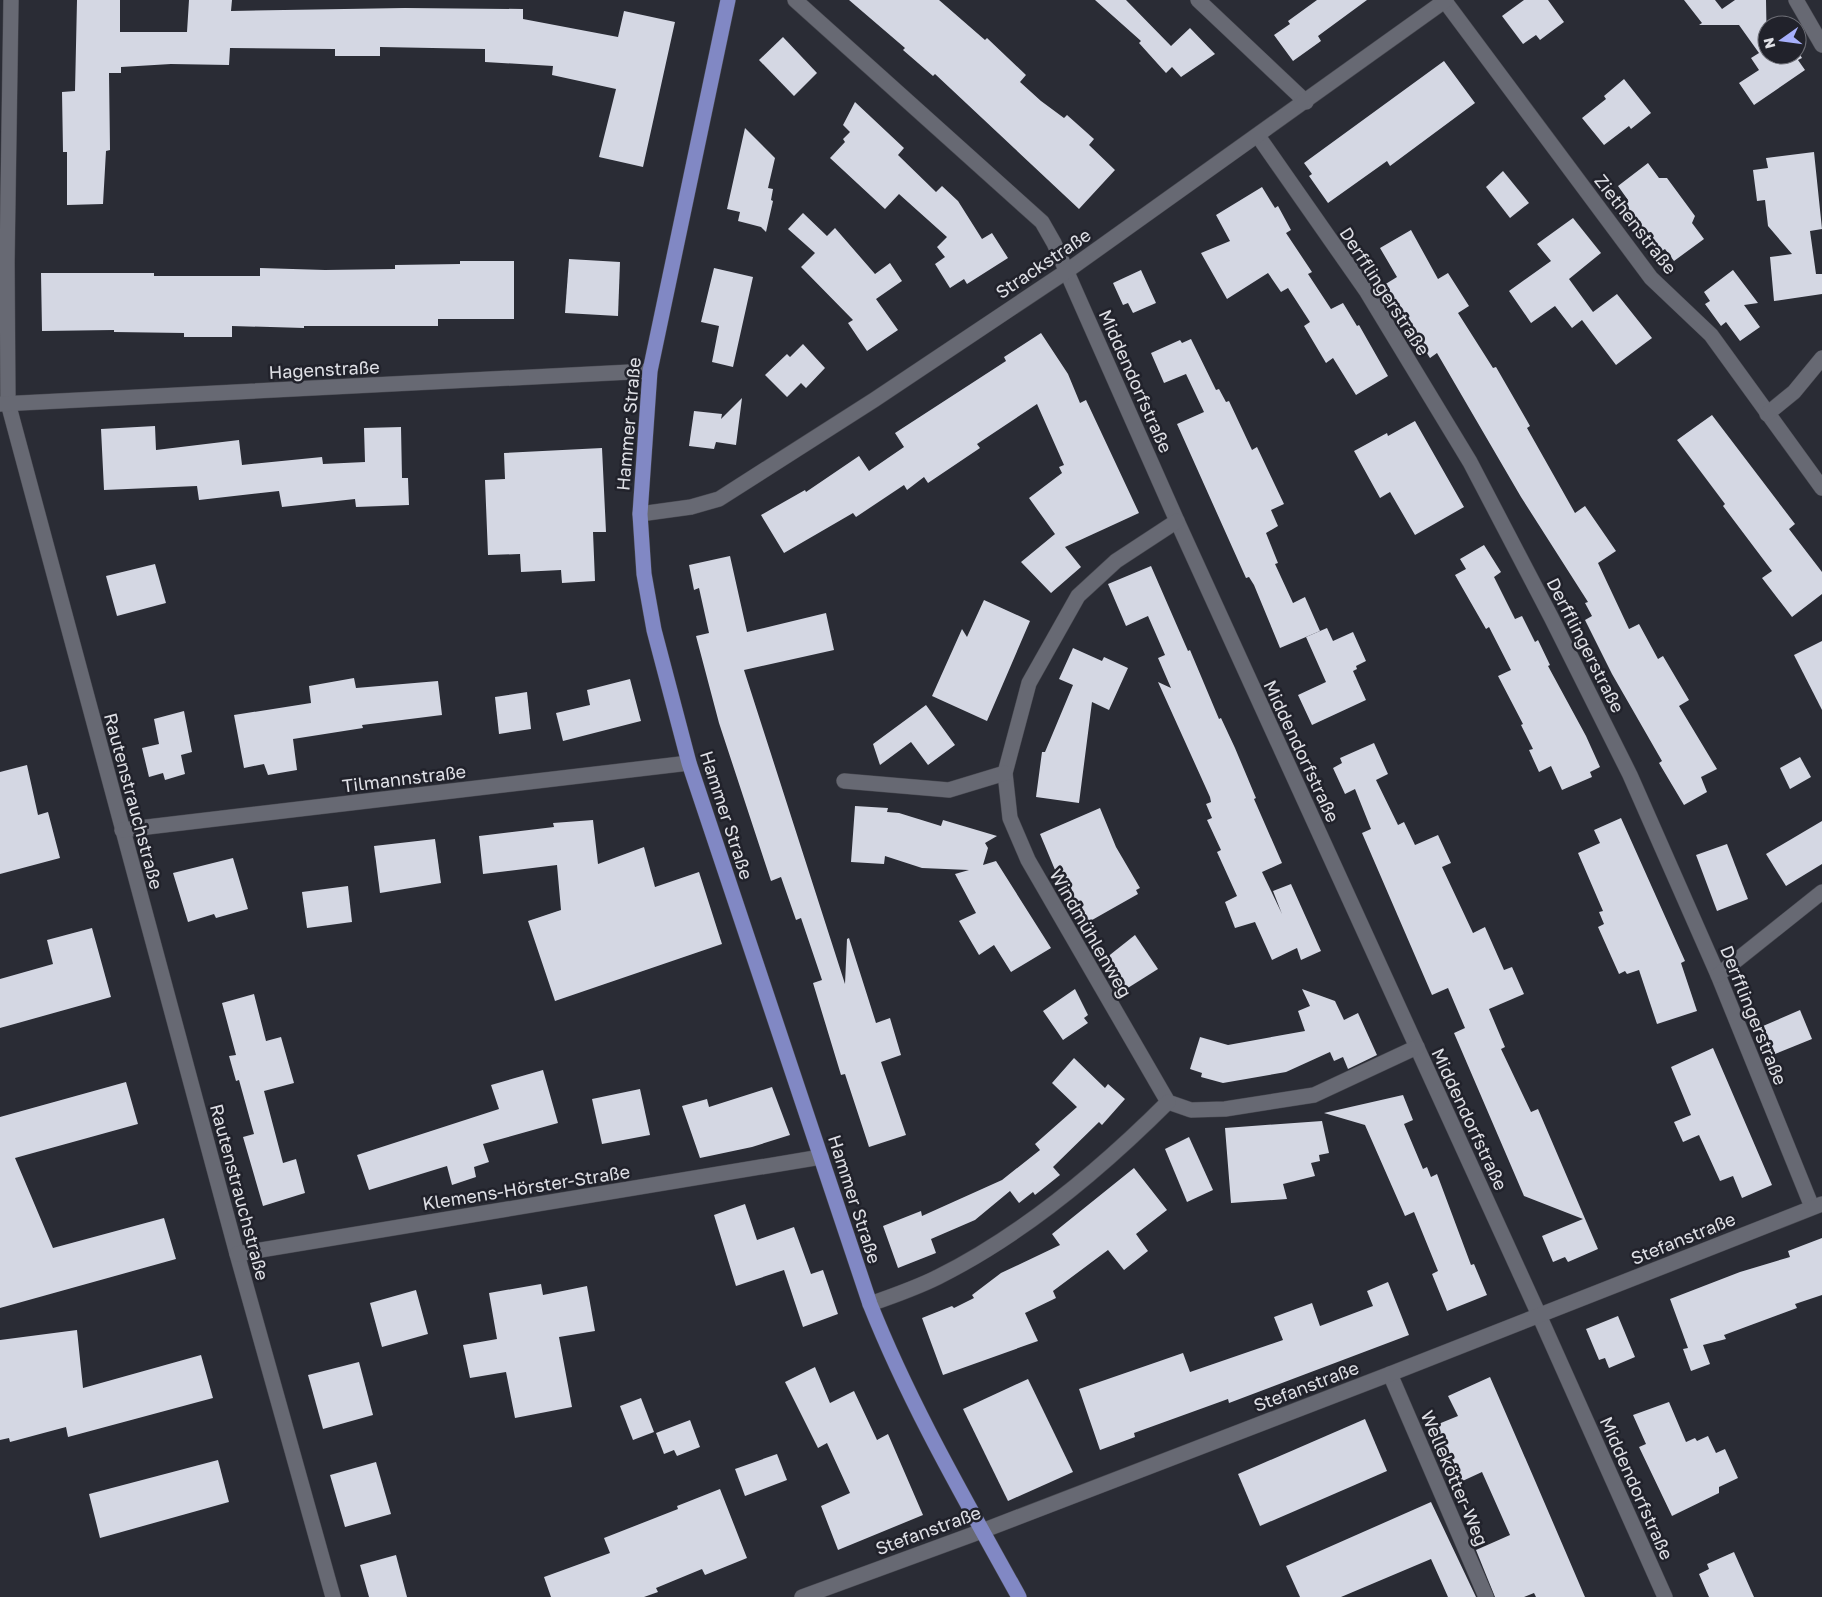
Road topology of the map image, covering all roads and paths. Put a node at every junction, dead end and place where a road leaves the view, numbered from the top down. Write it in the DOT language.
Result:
graph roads {
  1 [pos="11,0"];
  2 [pos="728,0"];
  3 [pos="795,0"];
  4 [pos="1198,0"];
  5 [pos="1445,0"];
  6 [pos="1796,0"];
  7 [pos="1822,45"];
  8 [pos="1306,102"];
  9 [pos="1258,136"];
  10 [pos="1067,271"];
  11 [pos="1822,358"];
  12 [pos="650,371"];
  13 [pos="4,404"];
  14 [pos="1767,414"];
  15 [pos="1822,488"];
  16 [pos="640,514"];
  17 [pos="1177,521"];
  18 [pos="689,763"];
  19 [pos="1005,773"];
  20 [pos="844,781"];
  21 [pos="122,830"];
  22 [pos="1822,892"];
  23 [pos="1718,975"];
  24 [pos="1417,1047"];
  25 [pos="1168,1102"];
  26 [pos="822,1157"];
  27 [pos="1817,1206"];
  28 [pos="237,1254"];
  29 [pos="870,1304"];
  30 [pos="1540,1315"];
  31 [pos="1390,1374"];
  32 [pos="982,1531"];
  33 [pos="332,1597"];
  34 [pos="802,1597"];
  35 [pos="1019,1597"];
  36 [pos="1486,1597"];
  37 [pos="1665,1597"];
  1 -- 13 [label="street, Rautenstrauchstraße"];
  2 -- 12 [label="main road, Hammer Straße"];
  3 -- 10 [label="street, Middendorfstraße"];
  4 -- 8 [label="street"];
  5 -- 8 [label="street, Strackstraße"];
  5 -- 14 [label="street, Ziethenstraße"];
  6 -- 7 [label="street"];
  8 -- 9 [label="street, Strackstraße"];
  9 -- 10 [label="street, Strackstraße"];
  9 -- 23 [label="street, Derfflingerstraße"];
  10 -- 16 [label="street, Strackstraße"];
  10 -- 17 [label="street, Middendorfstraße"];
  11 -- 14 [label="street"];
  12 -- 13 [label="street, Hagenstraße"];
  12 -- 16 [label="main road, Hammer Straße"];
  13 -- 21 [label="street, Rautenstrauchstraße"];
  14 -- 15 [label="street, Ziethenstraße"];
  16 -- 18 [label="main road, Hammer Straße"];
  17 -- 19 [label="street, Windmühlenweg"];
  17 -- 24 [label="street, Middendorfstraße"];
  18 -- 21 [label="street, Tilmannstraße"];
  18 -- 26 [label="main road, Hammer Straße"];
  19 -- 20 [label="street"];
  19 -- 25 [label="street, Windmühlenweg"];
  21 -- 28 [label="street, Rautenstrauchstraße"];
  22 -- 23 [label="street"];
  23 -- 27 [label="street, Derfflingerstraße"];
  24 -- 25 [label="street"];
  24 -- 30 [label="street, Middendorfstraße"];
  25 -- 29 [label="street"];
  26 -- 28 [label="street, Klemens-Hörster-Straße"];
  26 -- 29 [label="main road, Hammer Straße"];
  27 -- 30 [label="street, Stefanstraße"];
  28 -- 33 [label="street, Rautenstrauchstraße"];
  29 -- 32 [label="main road, Hammer Straße"];
  30 -- 31 [label="street, Stefanstraße"];
  30 -- 37 [label="street, Middendorfstraße"];
  31 -- 32 [label="street, Stefanstraße"];
  31 -- 36 [label="street, Wellekötter-Weg"];
  32 -- 34 [label="street, Stefanstraße"];
  32 -- 35 [label="main road, Hammer Straße"];
}
